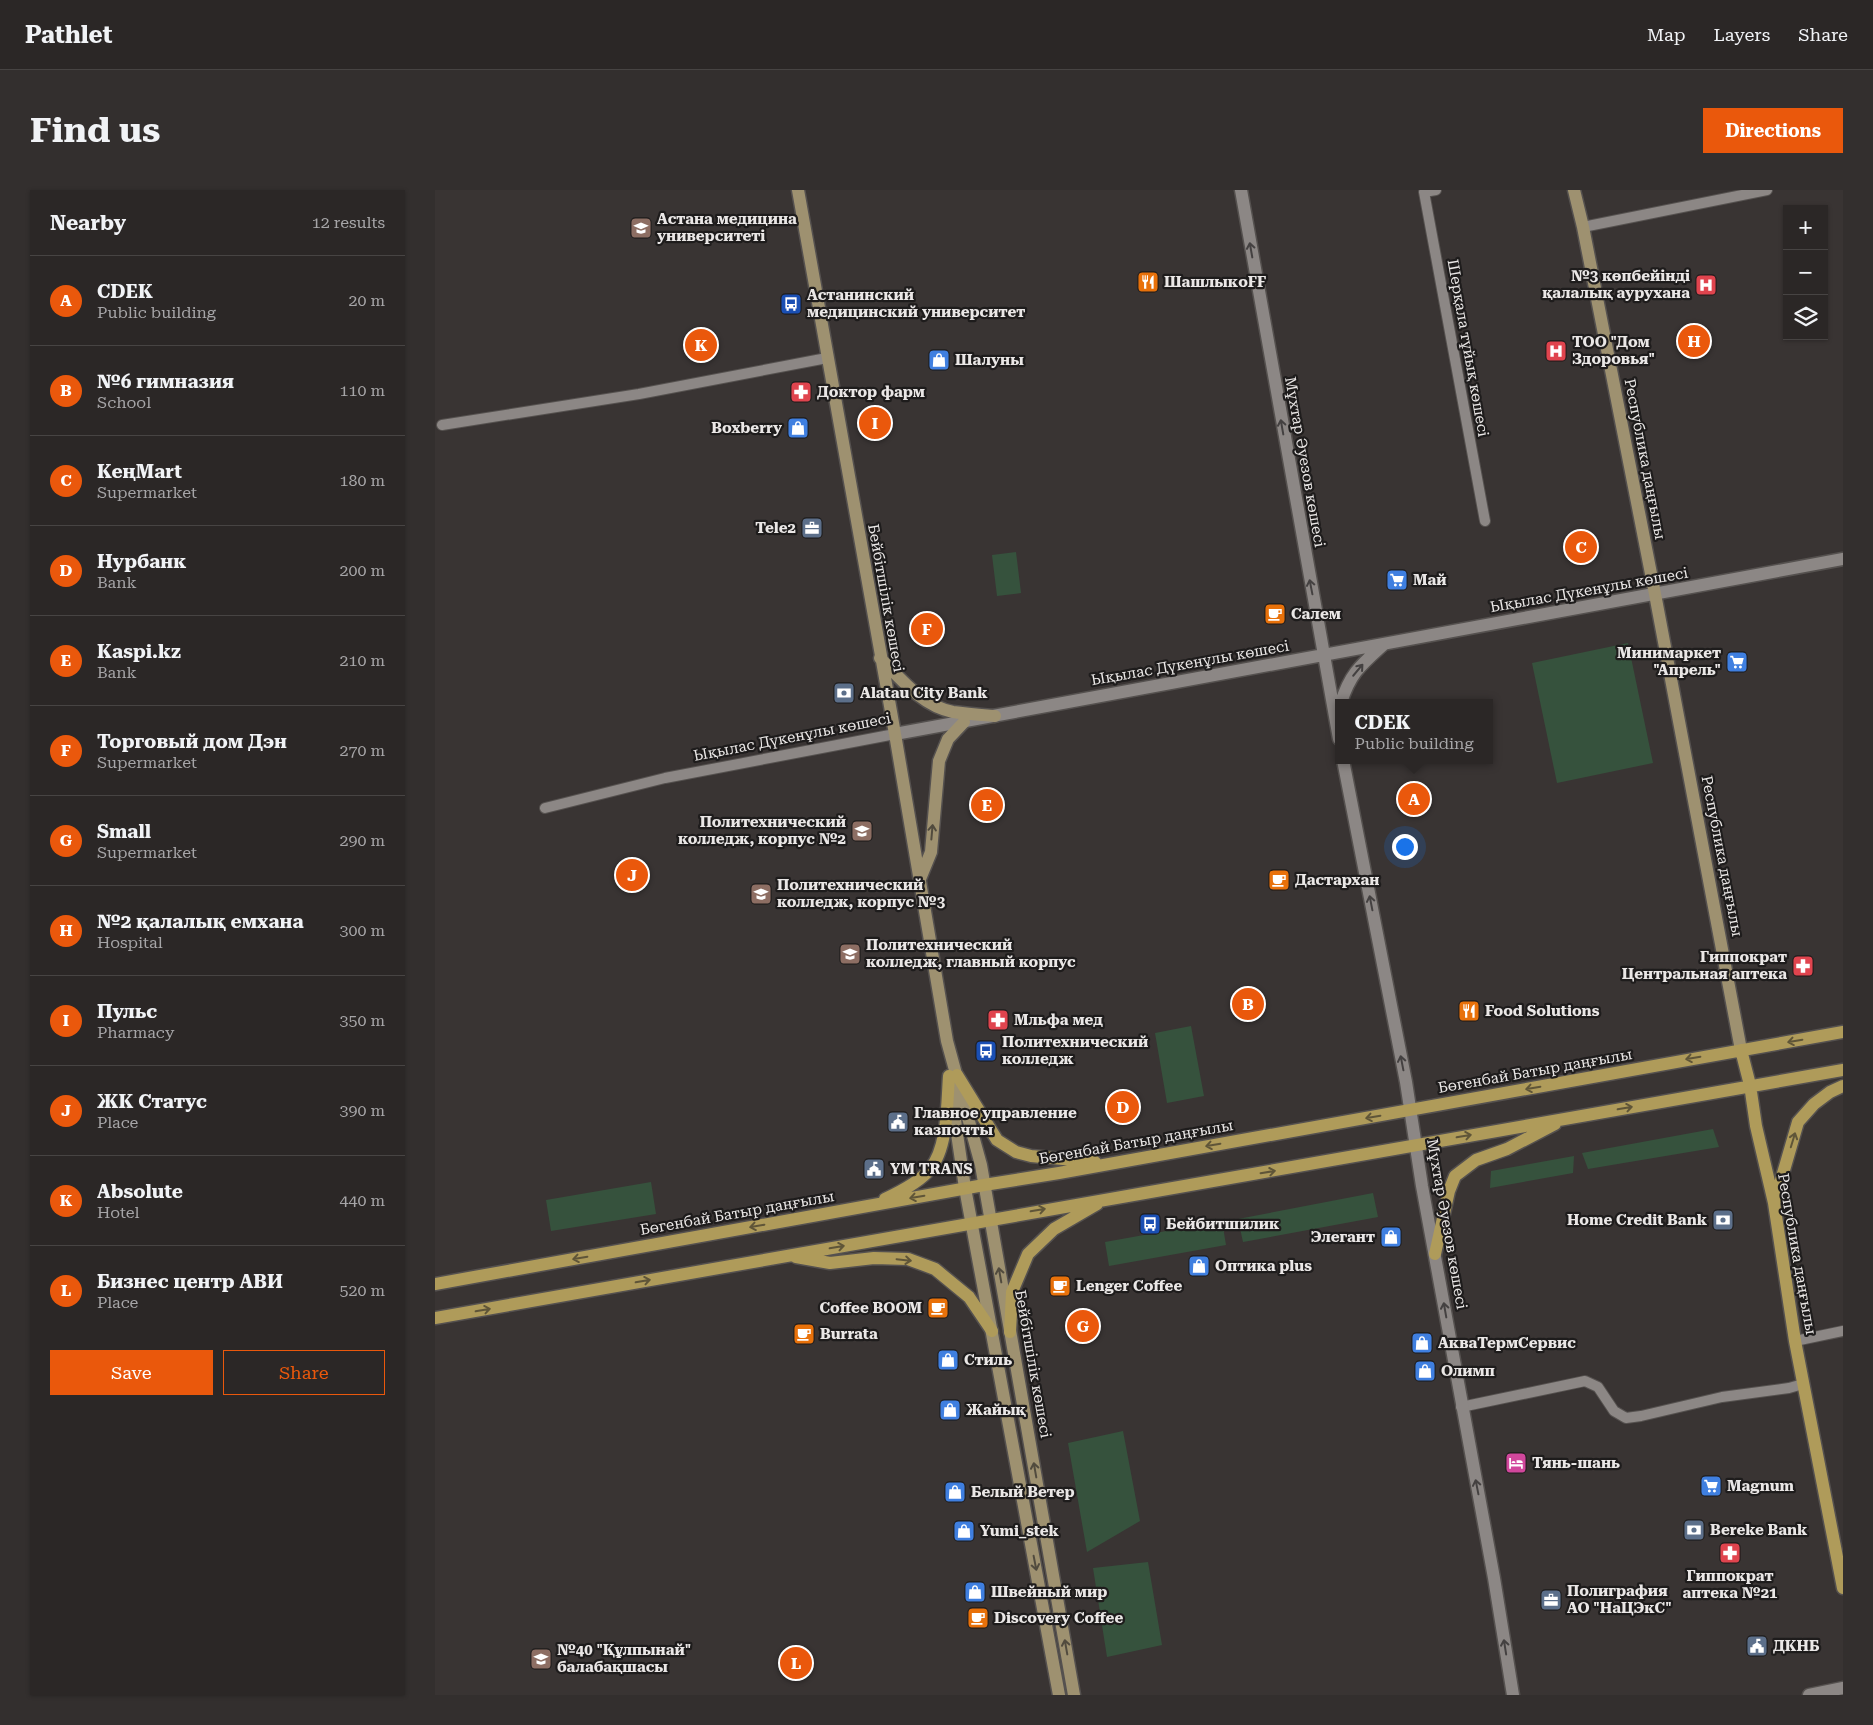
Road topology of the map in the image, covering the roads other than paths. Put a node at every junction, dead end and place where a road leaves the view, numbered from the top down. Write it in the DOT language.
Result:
graph roads {
  1 [pos="798,190"];
  2 [pos="1241,190"];
  3 [pos="1436,190"];
  4 [pos="1574,190"];
  5 [pos="1767,190"];
  6 [pos="1583,227"];
  7 [pos="827,358"];
  8 [pos="442,425"];
  9 [pos="1485,521"];
  10 [pos="1843,559"];
  11 [pos="1655,594"];
  12 [pos="1385,644"];
  13 [pos="1324,655"];
  14 [pos="880,658"];
  15 [pos="1342,699"];
  16 [pos="1335,706"];
  17 [pos="995,716"];
  18 [pos="964,722"];
  19 [pos="895,734"];
  20 [pos="1344,764"];
  21 [pos="545,808"];
  22 [pos="919,878"];
  23 [pos="1843,1032"];
  24 [pos="1741,1050"];
  25 [pos="1843,1070"];
  26 [pos="953,1076"];
  27 [pos="1750,1085"];
  28 [pos="1843,1086"];
  29 [pos="1411,1111"];
  30 [pos="1566,1118"];
  31 [pos="1416,1144"];
  32 [pos="1110,1163"];
  33 [pos="984,1184"];
  34 [pos="965,1188"];
  35 [pos="1107,1198"];
  36 [pos="1774,1204"];
  37 [pos="872,1205"];
  38 [pos="991,1219"];
  39 [pos="972,1223"];
  40 [pos="1435,1254"];
  41 [pos="786,1256"];
  42 [pos="435,1284"];
  43 [pos="435,1318"];
  44 [pos="992,1331"];
  45 [pos="1843,1331"];
  46 [pos="1010,1332"];
  47 [pos="1795,1341"];
  48 [pos="1803,1384"];
  49 [pos="1461,1407"];
  50 [pos="1843,1588"];
  51 [pos="1843,1688"];
  52 [pos="1059,1695"];
  53 [pos="1074,1695"];
  54 [pos="1513,1695"];
  55 [pos="1809,1695"];
  1 -- 7 [label="main road, Бейбітшілік көшесі"];
  13 -- 2 [label="street, Мұхтар Әуезов көшесі, one-way"];
  3 -- 9 [label="street, Шерқала тұйық көшесі"];
  4 -- 6 [label="main road, Республика даңғылы"];
  5 -- 6 [label="street"];
  6 -- 11 [label="main road, Республика даңғылы"];
  7 -- 8 [label="street"];
  7 -- 14 [label="main road, Бейбітшілік көшесі"];
  10 -- 11 [label="street, Ықылас Дүкенұлы көшесі"];
  11 -- 12 [label="street, Ықылас Дүкенұлы көшесі"];
  11 -- 24 [label="main road, Республика даңғылы"];
  12 -- 13 [label="street, Ықылас Дүкенұлы көшесі"];
  15 -- 12 [label="street, one-way"];
  13 -- 16 [label="street, Мұхтар Әуезов көшесі"];
  13 -- 17 [label="street, Ықылас Дүкенұлы көшесі"];
  14 -- 17 [label="main road"];
  14 -- 19 [label="main road, Бейбітшілік көшесі"];
  17 -- 18 [label="street, Ықылас Дүкенұлы көшесі"];
  18 -- 19 [label="street, Ықылас Дүкенұлы көшесі"];
  22 -- 18 [label="main road, one-way"];
  19 -- 21 [label="street, Ықылас Дүкенұлы көшесі"];
  19 -- 22 [label="main road, Бейбітшілік көшесі"];
  29 -- 20 [label="street, Мұхтар Әуезов көшесі, one-way"];
  22 -- 26 [label="main road, Бейбітшілік көшесі"];
  23 -- 24 [label="main road, Бөгенбай Батыр даңғылы, one-way"];
  24 -- 27 [label="main road, Республика даңғылы"];
  24 -- 29 [label="main road, Бөгенбай Батыр даңғылы, one-way"];
  25 -- 27 [label="main road"];
  26 -- 32 [label="main road"];
  26 -- 33 [label="main road, Бейбітшілік көшесі"];
  26 -- 34 [label="main road, Бейбітшілік көшесі"];
  26 -- 37 [label="main road"];
  30 -- 27 [label="main road, one-way"];
  27 -- 36 [label="main road, Республика даңғылы"];
  36 -- 28 [label="main road, one-way"];
  29 -- 31 [label="street, Мұхтар Әуезов көшесі"];
  29 -- 32 [label="main road, Бөгенбай Батыр даңғылы, one-way"];
  31 -- 30 [label="main road, one-way"];
  30 -- 40 [label="main road"];
  35 -- 31 [label="main road, one-way"];
  31 -- 40 [label="street, Мұхтар Әуезов көшесі"];
  32 -- 33 [label="main road, Бөгенбай Батыр даңғылы"];
  33 -- 34 [label="main road, Бөгенбай Батыр даңғылы"];
  33 -- 38 [label="main road, Бейбітшілік көшесі"];
  34 -- 37 [label="main road, Бөгенбай Батыр даңғылы, one-way"];
  34 -- 39 [label="main road, Бейбітшілік көшесі"];
  38 -- 35 [label="main road, one-way"];
  35 -- 46 [label="main road"];
  36 -- 47 [label="main road, Республика даңғылы"];
  37 -- 42 [label="main road, Бөгенбай Батыр даңғылы, one-way"];
  38 -- 39 [label="main road"];
  46 -- 38 [label="main road, Бейбітшілік көшесі, one-way"];
  41 -- 39 [label="main road, one-way"];
  39 -- 44 [label="main road, Бейбітшілік көшесі"];
  49 -- 40 [label="street, Мұхтар Әуезов көшесі, one-way"];
  43 -- 41 [label="main road, one-way"];
  41 -- 44 [label="main road, one-way"];
  44 -- 52 [label="main road, Бейбітшілік көшесі, one-way"];
  45 -- 47 [label="street"];
  53 -- 46 [label="main road, Бейбітшілік көшесі, one-way"];
  47 -- 48 [label="main road, Республика даңғылы"];
  48 -- 49 [label="street"];
  48 -- 50 [label="main road, Республика даңғылы"];
  54 -- 49 [label="street, Мұхтар Әуезов көшесі, one-way"];
  51 -- 55 [label="street"];
}
